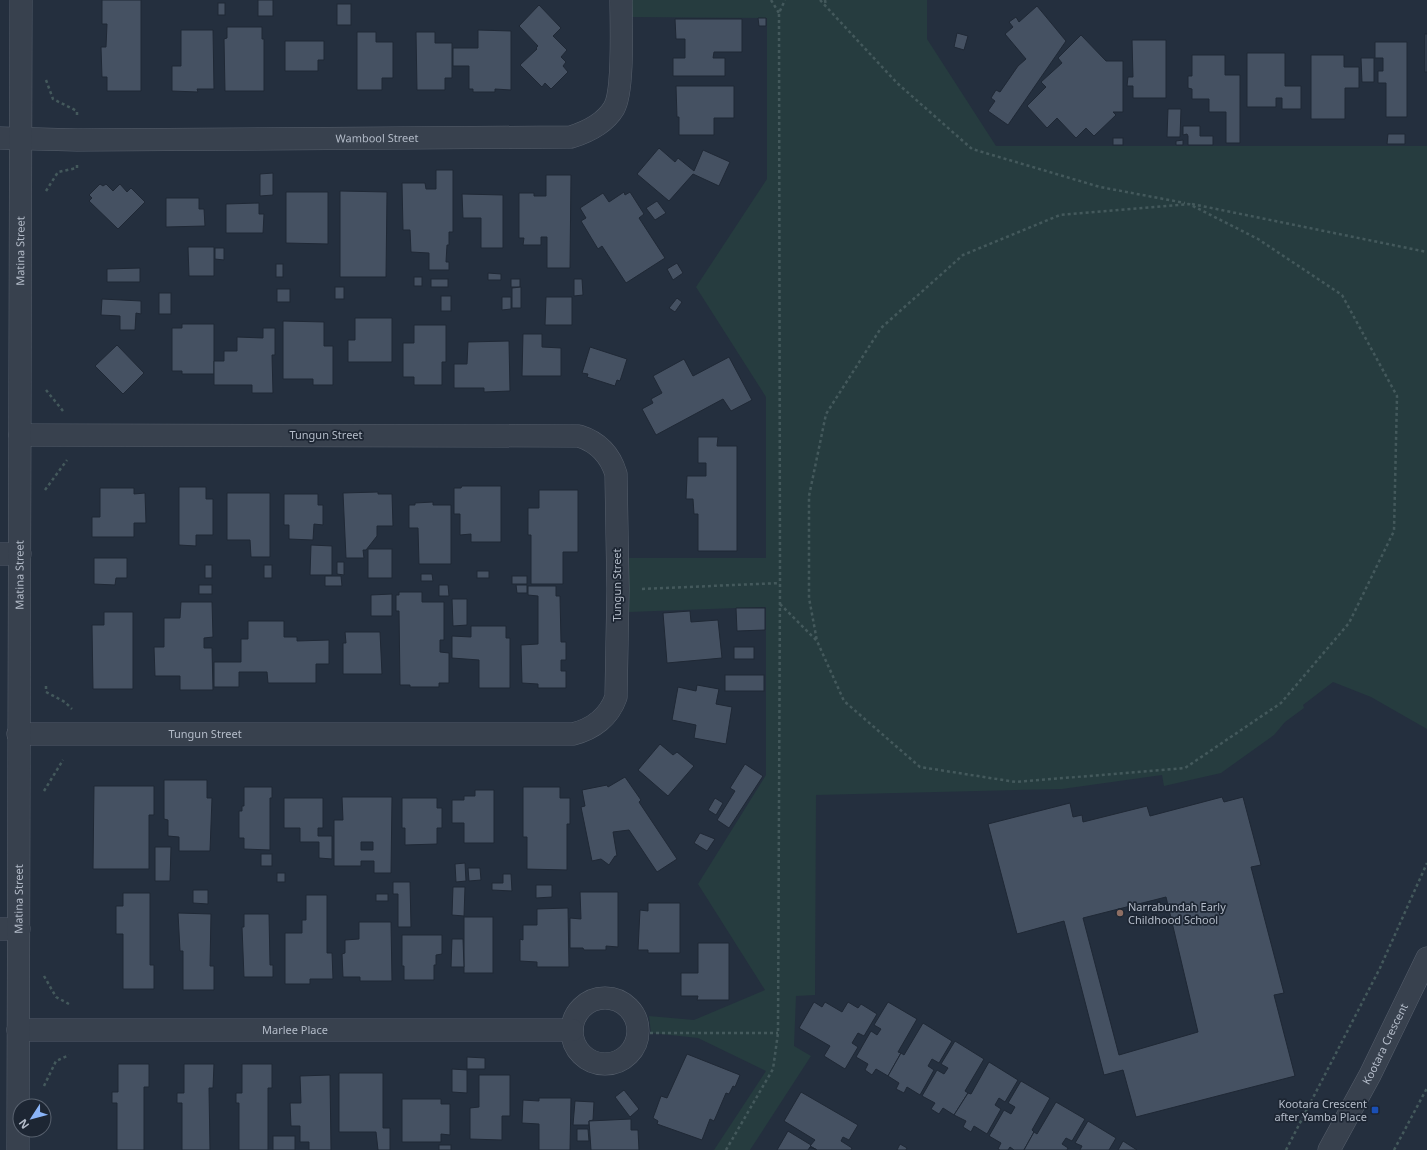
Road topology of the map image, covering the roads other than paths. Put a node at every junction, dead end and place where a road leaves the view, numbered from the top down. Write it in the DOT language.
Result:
graph roads {
  1 [pos="22,0"];
  2 [pos="621,0"];
  3 [pos="0,138"];
  4 [pos="21,138"];
  5 [pos="20,435"];
  6 [pos="10,554"];
  7 [pos="18,734"];
  8 [pos="10,929"];
  9 [pos="1424,971"];
  10 [pos="18,1030"];
  11 [pos="572,1030"];
  12 [pos="18,1150"];
  13 [pos="1329,1150"];
  1 -- 4 [label="street, Matina Street"];
  2 -- 4 [label="street, Wambool Street"];
  3 -- 4 [label="street, Wambool Street"];
  4 -- 5 [label="street, Matina Street"];
  5 -- 6 [label="street, Matina Street"];
  5 -- 7 [label="street, Tungun Street"];
  6 -- 7 [label="street, Matina Street"];
  7 -- 8 [label="street, Matina Street"];
  8 -- 10 [label="street, Matina Street"];
  9 -- 13 [label="street, Kootara Crescent"];
  10 -- 11 [label="street, Marlee Place"];
  10 -- 12 [label="street, Matina Street"];
  11 -- 11 [label="street"];
}
